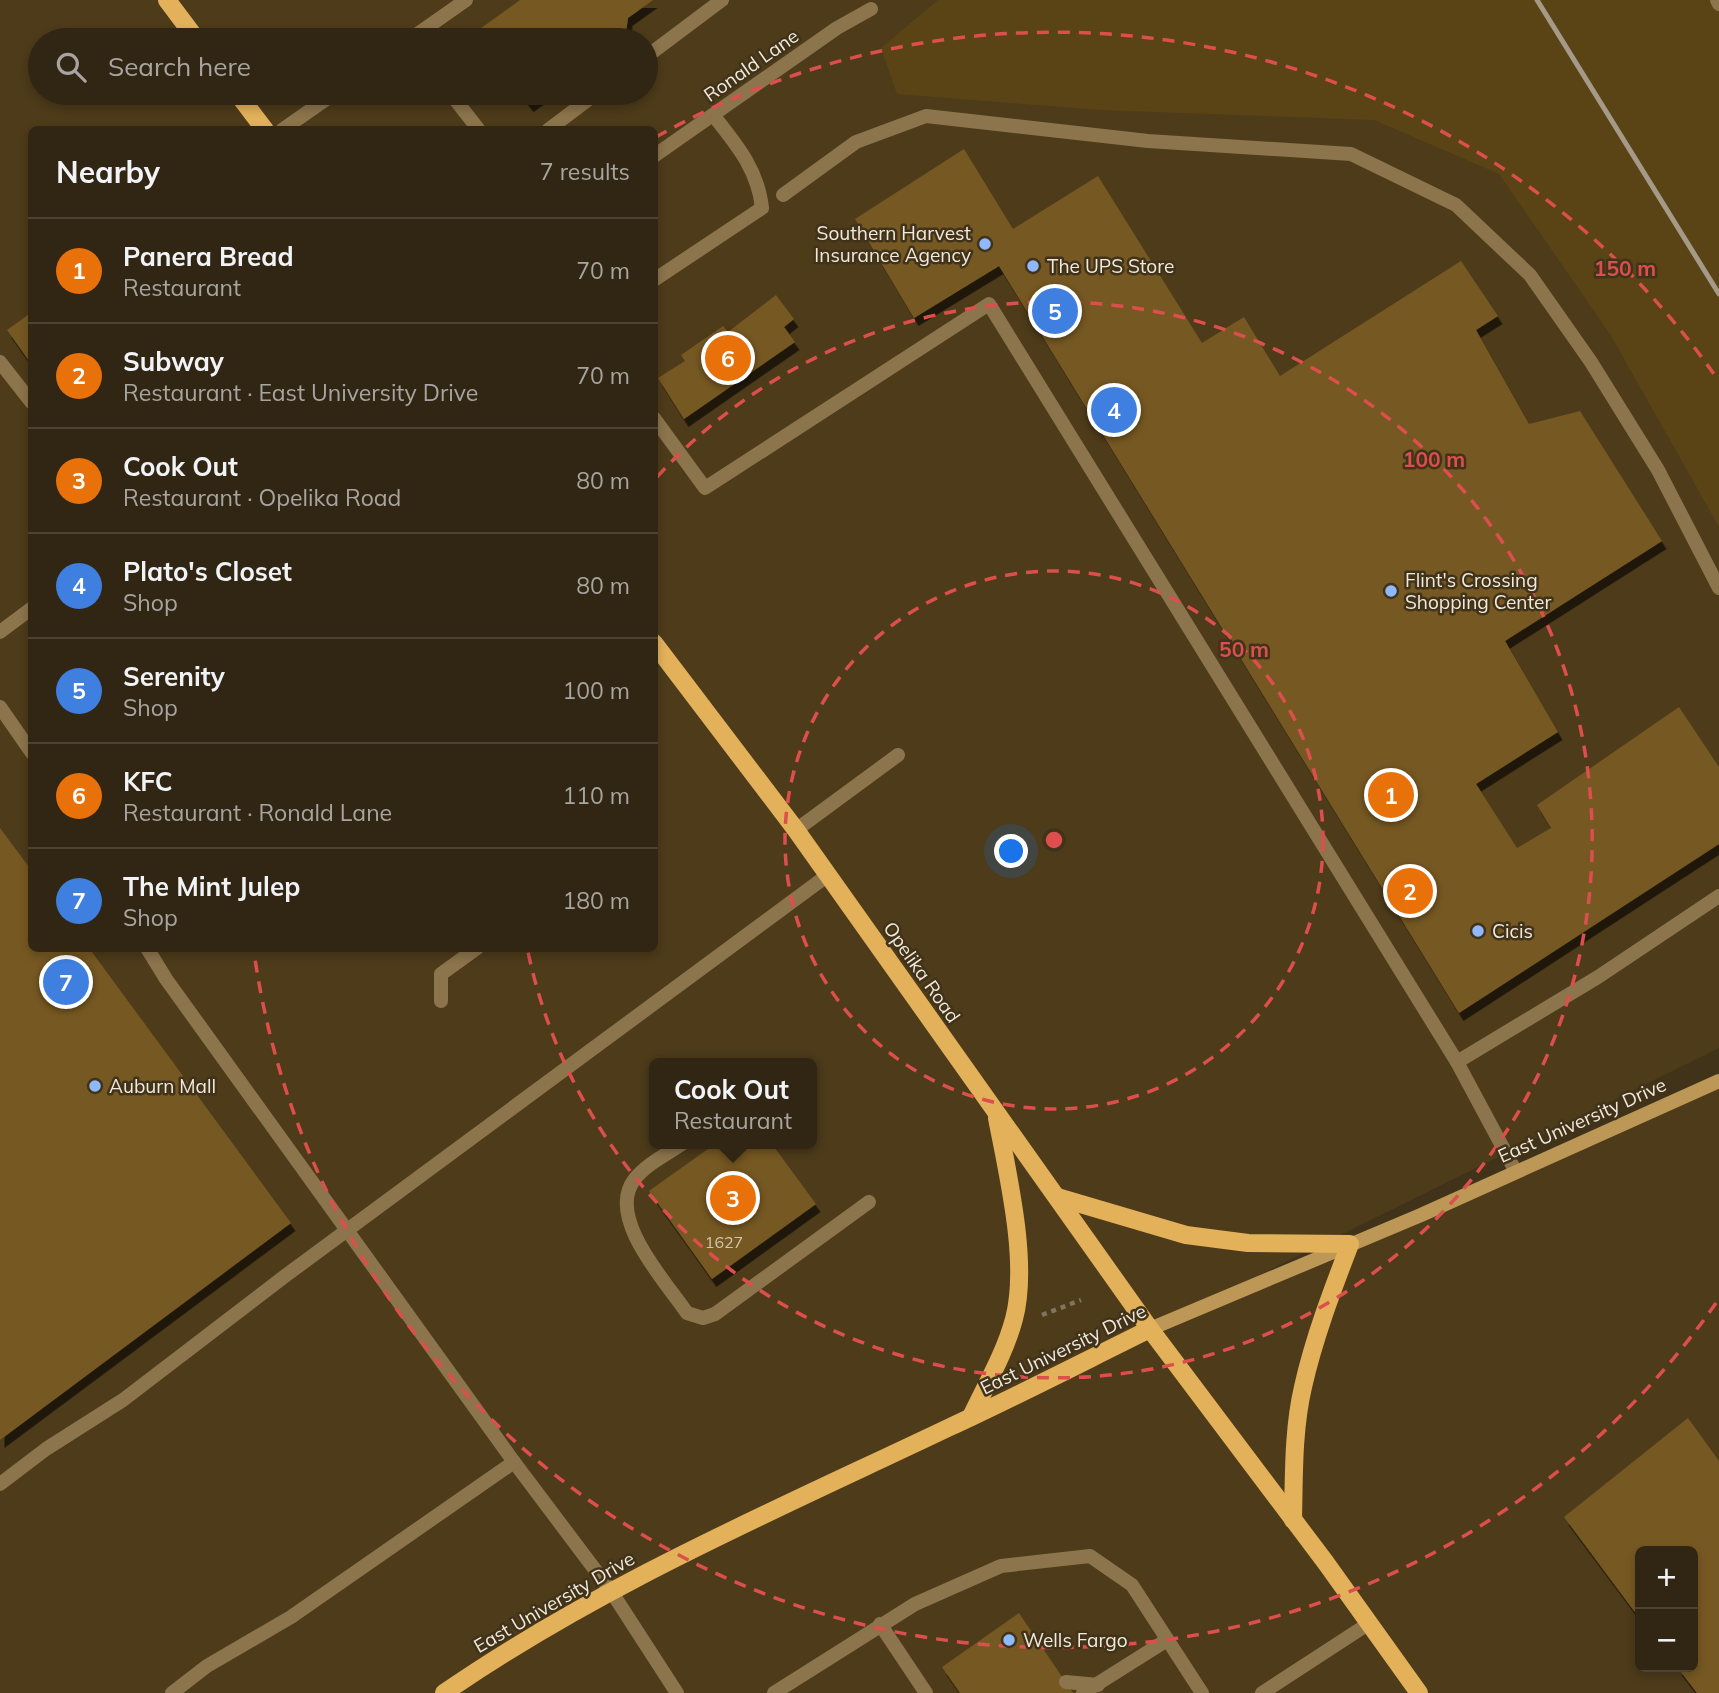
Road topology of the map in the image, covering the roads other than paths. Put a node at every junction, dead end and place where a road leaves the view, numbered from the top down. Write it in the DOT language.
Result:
graph roads {
  1 [pos="167,0"];
  2 [pos="466,0"];
  3 [pos="722,0"];
  4 [pos="872,5"];
  5 [pos="188,28"];
  6 [pos="426,28"];
  7 [pos="658,48"];
  8 [pos="246,105"];
  9 [pos="318,105"];
  10 [pos="459,105"];
  11 [pos="581,105"];
  12 [pos="713,115"];
  13 [pos="262,126"];
  14 [pos="288,126"];
  15 [pos="476,126"];
  16 [pos="553,126"];
  17 [pos="658,153"];
  18 [pos="783,195"];
  19 [pos="658,277"];
  20 [pos="0,362"];
  21 [pos="28,398"];
  22 [pos="658,423"];
  23 [pos="1719,588"];
  24 [pos="28,611"];
  25 [pos="0,632"];
  26 [pos="658,648"];
  27 [pos="0,707"];
  28 [pos="28,746"];
  29 [pos="898,755"];
  30 [pos="796,830"];
  31 [pos="828,875"];
  32 [pos="1719,897"];
  33 [pos="149,952"];
  34 [pos="471,952"];
  35 [pos="441,1001"];
  36 [pos="1457,1062"];
  37 [pos="1719,1081"];
  38 [pos="996,1111"];
  39 [pos="676,1149"];
  40 [pos="1516,1172"];
  41 [pos="1057,1197"];
  42 [pos="869,1202"];
  43 [pos="349,1230"];
  44 [pos="1350,1244"];
  45 [pos="1150,1329"];
  46 [pos="971,1417"];
  47 [pos="514,1462"];
  48 [pos="0,1485"];
  49 [pos="1293,1520"];
  50 [pos="611,1591"];
  51 [pos="880,1624"];
  52 [pos="1368,1624"];
  53 [pos="1167,1640"];
  54 [pos="1066,1682"];
  55 [pos="1098,1688"];
  56 [pos="172,1693"];
  57 [pos="444,1693"];
  58 [pos="677,1693"];
  59 [pos="774,1693"];
  60 [pos="926,1693"];
  61 [pos="1083,1693"];
  62 [pos="1202,1693"];
  63 [pos="1262,1693"];
  64 [pos="1419,1693"];
  1 -- 5 [label="main road"];
  2 -- 6 [label="street"];
  3 -- 7 [label="street"];
  4 -- 12 [label="street, Ronald Lane"];
  8 -- 13 [label="main road"];
  9 -- 14 [label="street"];
  10 -- 15 [label="street"];
  11 -- 16 [label="street"];
  12 -- 17 [label="street, Ronald Lane"];
  12 -- 19 [label="street"];
  18 -- 23 [label="street"];
  20 -- 21 [label="street"];
  22 -- 36 [label="street"];
  24 -- 25 [label="street"];
  26 -- 30 [label="main road, Opelika Road"];
  27 -- 28 [label="street"];
  29 -- 30 [label="street"];
  30 -- 31 [label="main road, Opelika Road"];
  31 -- 38 [label="main road, Opelika Road"];
  31 -- 43 [label="street"];
  32 -- 36 [label="street"];
  33 -- 43 [label="street"];
  34 -- 35 [label="street"];
  36 -- 40 [label="street"];
  37 -- 40 [label="main road, East University Drive"];
  38 -- 41 [label="main road, Opelika Road"];
  38 -- 46 [label="main road"];
  39 -- 42 [label="street"];
  40 -- 44 [label="main road, East University Drive"];
  41 -- 44 [label="main road"];
  41 -- 45 [label="main road, Opelika Road"];
  43 -- 47 [label="street"];
  43 -- 48 [label="street"];
  44 -- 45 [label="main road, East University Drive"];
  44 -- 49 [label="main road"];
  45 -- 46 [label="main road, East University Drive"];
  45 -- 49 [label="main road, Opelika Road"];
  46 -- 50 [label="main road, East University Drive"];
  47 -- 50 [label="street"];
  47 -- 56 [label="street"];
  49 -- 52 [label="main road, Opelika Road"];
  50 -- 57 [label="main road, East University Drive"];
  50 -- 58 [label="street"];
  51 -- 53 [label="street"];
  51 -- 59 [label="street"];
  51 -- 60 [label="street"];
  52 -- 63 [label="street"];
  52 -- 64 [label="main road, Opelika Road"];
  53 -- 55 [label="street"];
  53 -- 62 [label="street"];
  54 -- 55 [label="street"];
  55 -- 61 [label="street"];
}
